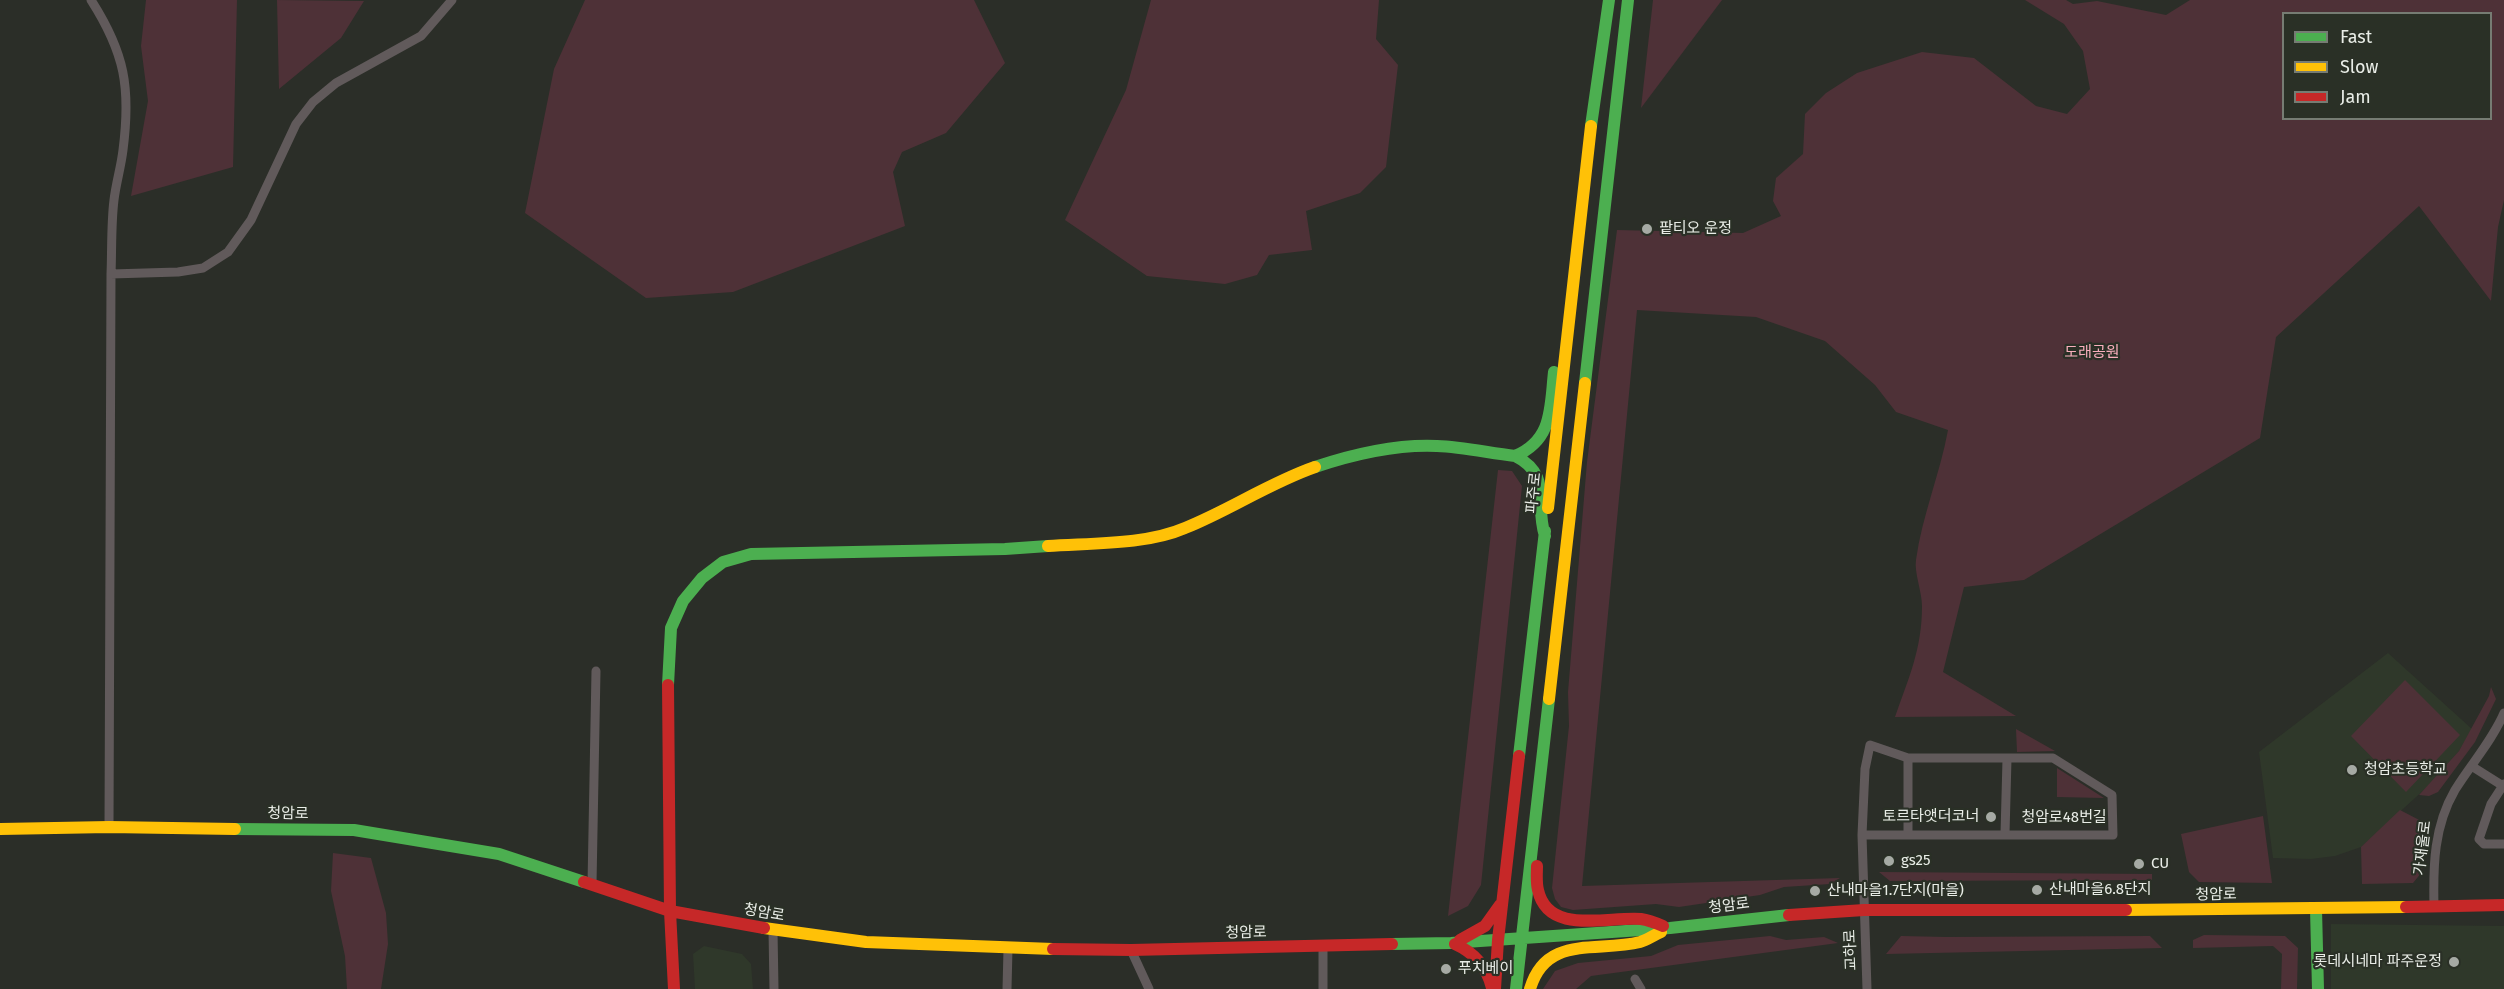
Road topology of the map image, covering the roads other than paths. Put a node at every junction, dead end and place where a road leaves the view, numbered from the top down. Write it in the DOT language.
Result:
graph roads {
  1 [pos="91,0"];
  2 [pos="452,0"];
  3 [pos="1609,0"];
  4 [pos="1628,0"];
  5 [pos="111,274"];
  6 [pos="1564,348"];
  7 [pos="1515,456"];
  8 [pos="1545,536"];
  9 [pos="596,671"];
  10 [pos="2504,713"];
  11 [pos="1546,723"];
  12 [pos="1908,758"];
  13 [pos="2007,759"];
  14 [pos="2472,767"];
  15 [pos="2504,785"];
  16 [pos="109,827"];
  17 [pos="0,830"];
  18 [pos="2005,834"];
  19 [pos="1862,835"];
  20 [pos="1908,835"];
  21 [pos="2504,844"];
  22 [pos="592,884"];
  23 [pos="1505,886"];
  24 [pos="2504,905"];
  25 [pos="2434,906"];
  26 [pos="2316,909"];
  27 [pos="1864,910"];
  28 [pos="670,911"];
  29 [pos="1670,928"];
  30 [pos="773,930"];
  31 [pos="1520,939"];
  32 [pos="1498,940"];
  33 [pos="1451,943"];
  34 [pos="1323,946"];
  35 [pos="1008,949"];
  36 [pos="1131,950"];
  37 [pos="1635,979"];
  38 [pos="674,989"];
  39 [pos="774,989"];
  40 [pos="1007,989"];
  41 [pos="1149,989"];
  42 [pos="1323,989"];
  43 [pos="1494,989"];
  44 [pos="1516,989"];
  45 [pos="1530,989"];
  46 [pos="1641,989"];
  47 [pos="1867,989"];
  48 [pos="2318,989"];
  1 -- 5 [label="street"];
  2 -- 5 [label="street"];
  3 -- 6 [label="street, 파주로"];
  4 -- 11 [label="street"];
  5 -- 16 [label="street"];
  6 -- 7 [label="street"];
  6 -- 8 [label="street, 파주로"];
  7 -- 8 [label="street"];
  7 -- 28 [label="street"];
  8 -- 23 [label="street, 파주로"];
  9 -- 22 [label="street"];
  10 -- 14 [label="street, 가재울로"];
  11 -- 29 [label="street"];
  11 -- 31 [label="street"];
  12 -- 13 [label="street, 청암로48번길"];
  12 -- 19 [label="street, 청암로48번길"];
  12 -- 20 [label="street"];
  13 -- 18 [label="street, 청암로48번길"];
  13 -- 18 [label="street, 청암로48번길"];
  14 -- 15 [label="street"];
  14 -- 25 [label="street, 가재울로"];
  15 -- 21 [label="street"];
  16 -- 17 [label="street, 청암로"];
  16 -- 22 [label="street, 청암로"];
  18 -- 20 [label="street, 청암로48번길"];
  19 -- 20 [label="street, 청암로48번길"];
  19 -- 27 [label="street, 청암로48번길"];
  22 -- 28 [label="street, 청암로"];
  23 -- 32 [label="street, 파주로"];
  23 -- 33 [label="street"];
  24 -- 25 [label="street, 청암로"];
  25 -- 26 [label="street, 청암로"];
  26 -- 27 [label="street, 청암로"];
  26 -- 48 [label="street"];
  27 -- 29 [label="street, 청암로"];
  27 -- 47 [label="street, 교하로"];
  28 -- 30 [label="street, 청암로"];
  28 -- 38 [label="street"];
  29 -- 31 [label="street, 청암로"];
  29 -- 45 [label="street"];
  30 -- 35 [label="street, 청암로"];
  30 -- 39 [label="street"];
  31 -- 32 [label="street, 청암로"];
  31 -- 44 [label="street"];
  32 -- 33 [label="street, 청암로"];
  32 -- 43 [label="street, 파주로"];
  33 -- 34 [label="street, 청암로"];
  33 -- 43 [label="street"];
  34 -- 36 [label="street, 청암로"];
  34 -- 42 [label="street"];
  35 -- 36 [label="street, 청암로"];
  35 -- 40 [label="street"];
  36 -- 41 [label="street"];
  37 -- 46 [label="street"];
}
